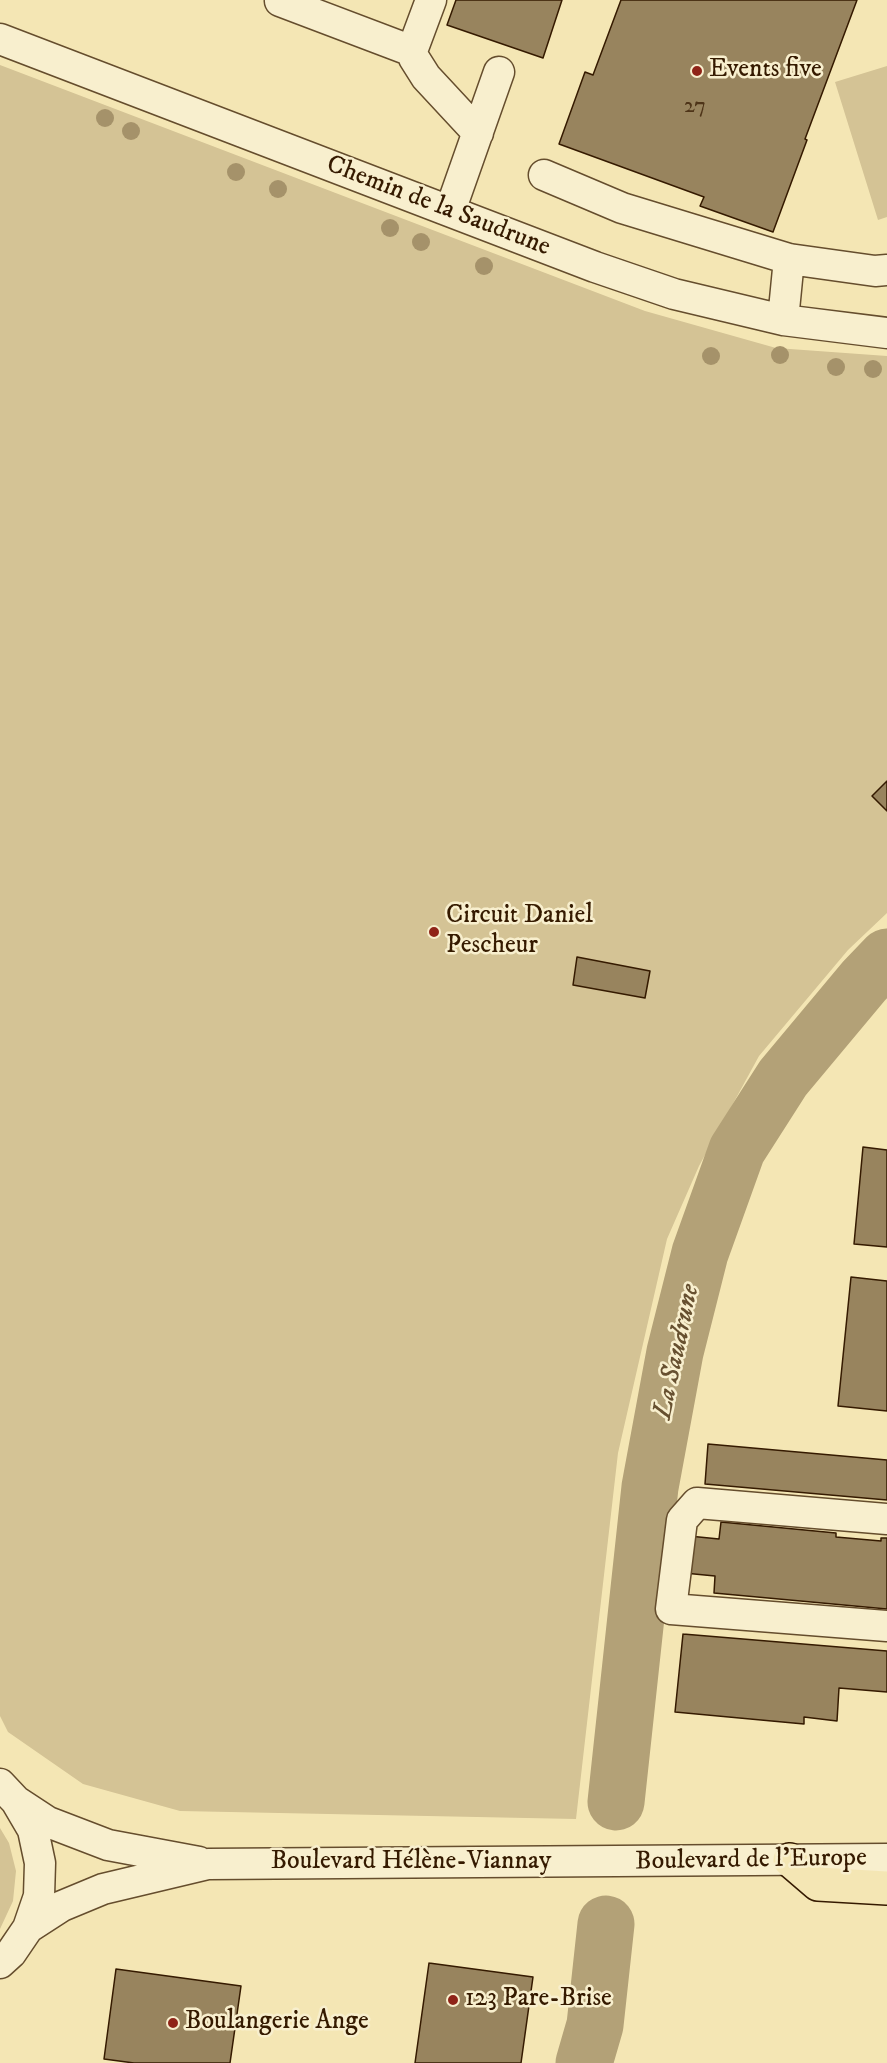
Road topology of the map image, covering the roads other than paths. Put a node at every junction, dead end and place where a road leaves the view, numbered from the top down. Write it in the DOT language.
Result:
graph roads {
  1 [pos="431,0"];
  2 [pos="280,1"];
  3 [pos="0,39"];
  4 [pos="412,51"];
  5 [pos="499,72"];
  6 [pos="478,133"];
  7 [pos="544,175"];
  8 [pos="450,212"];
  9 [pos="789,259"];
  10 [pos="887,270"];
  11 [pos="783,320"];
  12 [pos="887,333"];
  13 [pos="887,1519"];
  14 [pos="887,1626"];
  15 [pos="8,1792"];
  16 [pos="887,1859"];
  17 [pos="790,1860"];
  18 [pos="615,1862"];
  19 [pos="208,1864"];
  20 [pos="887,1888"];
  21 [pos="28,1928"];
  22 [pos="0,1963"];
  1 -- 4 [label="street"];
  2 -- 4 [label="street"];
  3 -- 8 [label="street, Chemin de la Saudrune"];
  4 -- 6 [label="street"];
  5 -- 6 [label="street"];
  6 -- 8 [label="street"];
  7 -- 9 [label="street"];
  8 -- 11 [label="street, Chemin de la Saudrune"];
  9 -- 10 [label="street"];
  9 -- 11 [label="street"];
  11 -- 12 [label="street, Chemin de la Saudrune"];
  13 -- 14 [label="street"];
  15 -- 19 [label="street, Boulevard Hélène-Viannay"];
  15 -- 21 [label="street"];
  16 -- 17 [label="street, Boulevard de l'Europe"];
  17 -- 18 [label="street, Boulevard de l'Europe"];
  17 -- 20 [label="highway"];
  18 -- 19 [label="street, Boulevard Hélène-Viannay"];
  19 -- 21 [label="street, Boulevard Hélène-Viannay"];
  21 -- 22 [label="street"];
}
